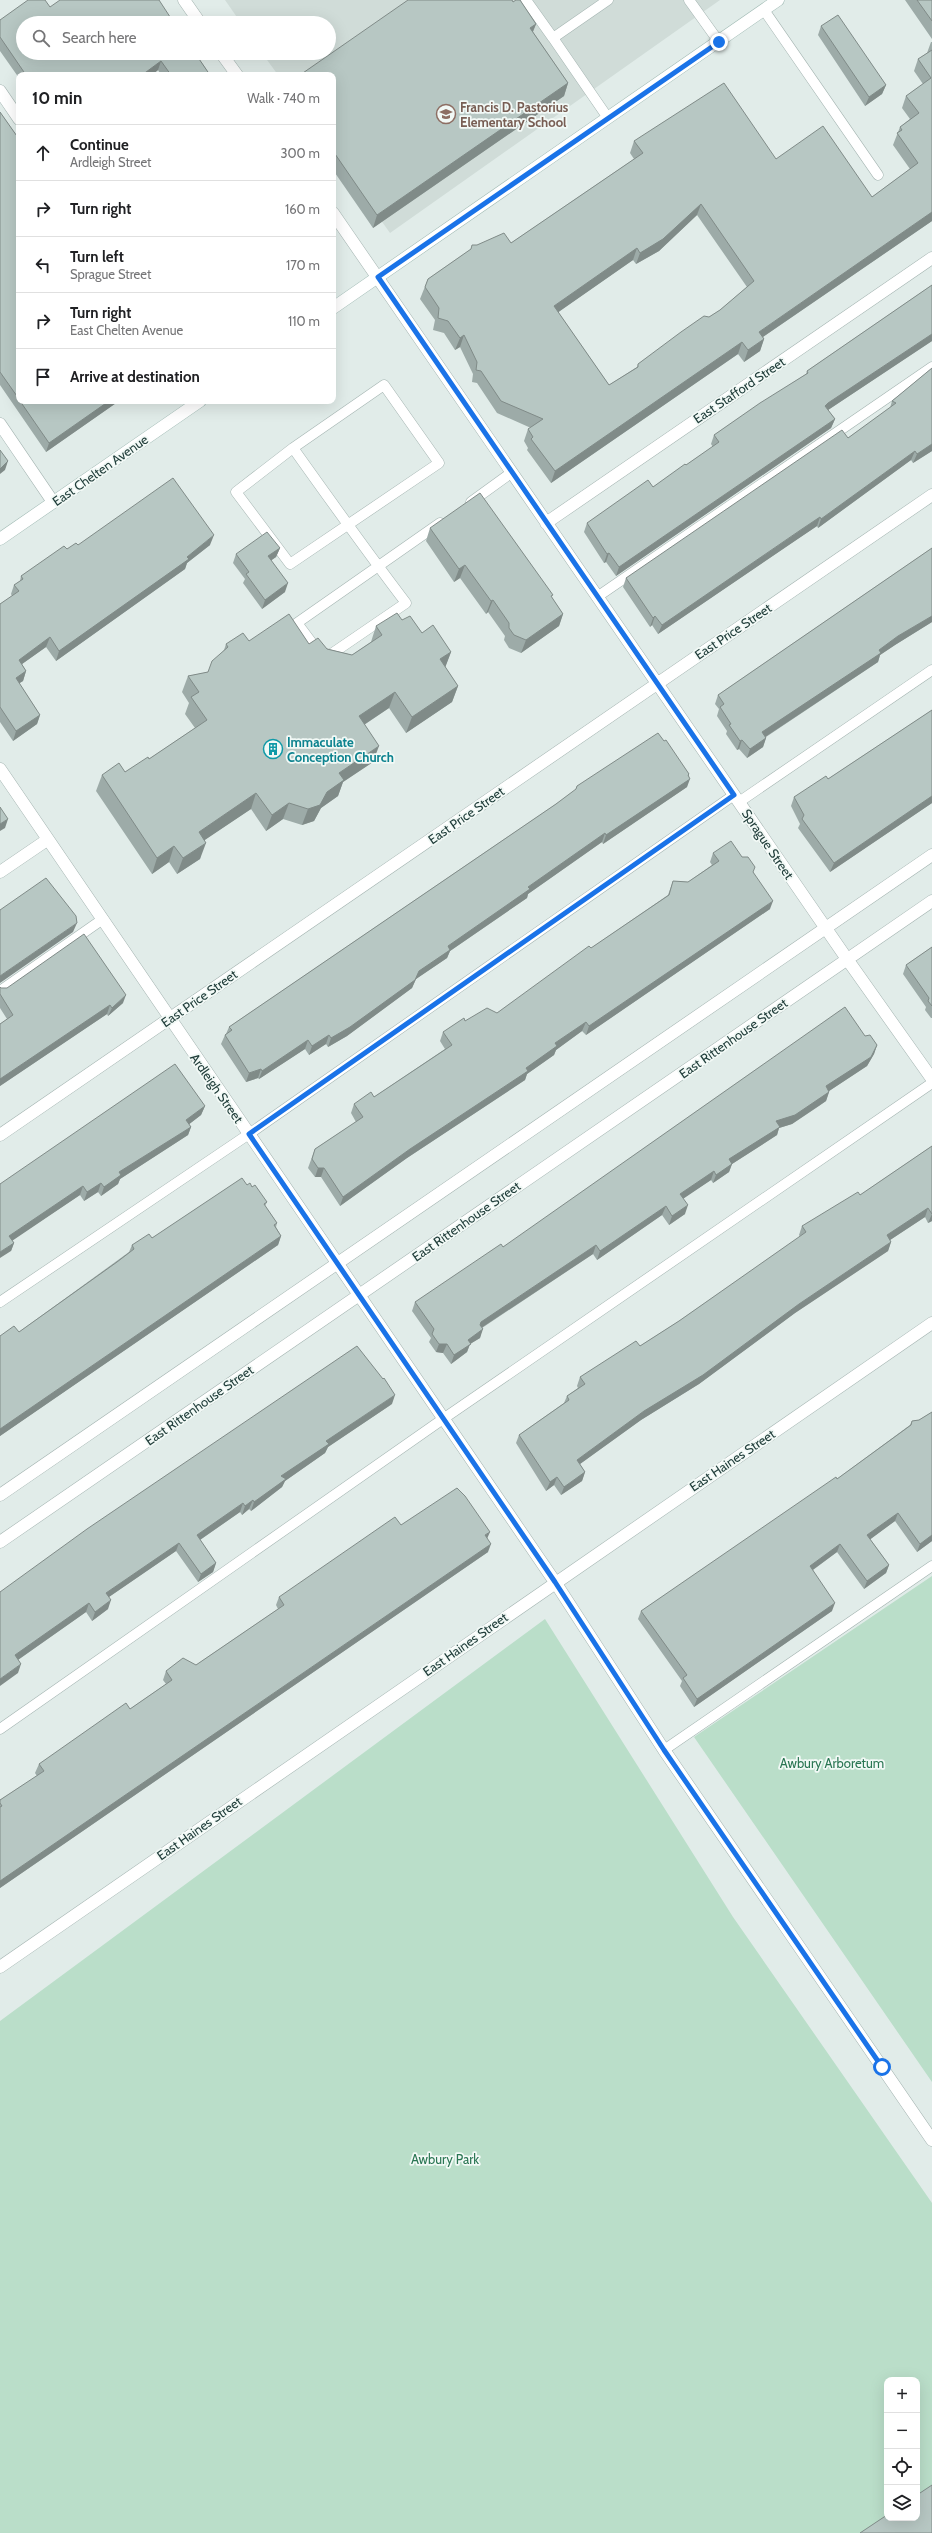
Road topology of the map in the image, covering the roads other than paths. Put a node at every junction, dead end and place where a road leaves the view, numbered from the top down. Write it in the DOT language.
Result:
graph roads {
  1 [pos="184,0"];
  2 [pos="526,0"];
  3 [pos="608,0"];
  4 [pos="688,0"];
  5 [pos="778,0"];
  6 [pos="764,10"];
  7 [pos="195,16"];
  8 [pos="553,38"];
  9 [pos="719,42"];
  10 [pos="226,60"];
  11 [pos="234,72"];
  12 [pos="0,91"];
  13 [pos="16,115"];
  14 [pos="608,118"];
  15 [pos="878,175"];
  16 [pos="336,217"];
  17 [pos="932,258"];
  18 [pos="378,277"];
  19 [pos="336,306"];
  20 [pos="932,367"];
  21 [pos="196,404"];
  22 [pos="0,424"];
  23 [pos="293,448"];
  24 [pos="511,473"];
  25 [pos="932,495"];
  26 [pos="53,502"];
  27 [pos="461,509"];
  28 [pos="448,518"];
  29 [pos="546,523"];
  30 [pos="347,524"];
  31 [pos="0,539"];
  32 [pos="378,567"];
  33 [pos="597,597"];
  34 [pos="932,670"];
  35 [pos="657,684"];
  36 [pos="0,770"];
  37 [pos="737,798"];
  38 [pos="47,840"];
  39 [pos="932,855"];
  40 [pos="0,872"];
  41 [pos="932,901"];
  42 [pos="103,919"];
  43 [pos="826,928"];
  44 [pos="847,959"];
  45 [pos="0,991"];
  46 [pos="169,1019"];
  47 [pos="932,1079"];
  48 [pos="932,1083"];
  49 [pos="249,1134"];
  50 [pos="0,1135"];
  51 [pos="336,1264"];
  52 [pos="358,1296"];
  53 [pos="0,1302"];
  54 [pos="932,1323"];
  55 [pos="443,1420"];
  56 [pos="0,1495"];
  57 [pos="0,1542"];
  58 [pos="932,1566"];
  59 [pos="555,1582"];
  60 [pos="0,1729"];
  61 [pos="664,1750"];
  62 [pos="0,1967"];
  63 [pos="932,2140"];
  1 -- 7 [label="street"];
  2 -- 8 [label="lane"];
  3 -- 8 [label="lane"];
  4 -- 9 [label="lane"];
  5 -- 6 [label="street"];
  6 -- 9 [label="street"];
  6 -- 15 [label="lane"];
  8 -- 14 [label="lane"];
  9 -- 14 [label="street"];
  10 -- 11 [label="street"];
  12 -- 13 [label="street"];
  14 -- 18 [label="street"];
  16 -- 18 [label="street, Sprague Street"];
  17 -- 29 [label="street, East Stafford Street"];
  18 -- 19 [label="street"];
  18 -- 24 [label="street, Sprague Street"];
  20 -- 33 [label="lane"];
  21 -- 26 [label="street, East Chelten Avenue"];
  22 -- 26 [label="street"];
  23 -- 30 [label="lane"];
  23 -- 30 [label="lane"];
  23 -- 30 [label="lane"];
  24 -- 27 [label="lane"];
  24 -- 29 [label="street, Sprague Street"];
  25 -- 35 [label="street, East Price Street"];
  26 -- 31 [label="street, East Chelten Avenue"];
  28 -- 32 [label="lane"];
  29 -- 33 [label="street, Sprague Street"];
  30 -- 32 [label="lane"];
  32 -- 32 [label="lane"];
  33 -- 35 [label="street, Sprague Street"];
  34 -- 37 [label="lane"];
  35 -- 37 [label="street, Sprague Street"];
  35 -- 46 [label="street, East Price Street"];
  36 -- 38 [label="street, Ardleigh Street"];
  37 -- 43 [label="street, Sprague Street"];
  37 -- 49 [label="lane"];
  38 -- 40 [label="street"];
  38 -- 42 [label="street, Ardleigh Street"];
  39 -- 43 [label="street"];
  41 -- 44 [label="street, East Rittenhouse Street"];
  42 -- 45 [label="lane"];
  42 -- 46 [label="street, Ardleigh Street"];
  43 -- 44 [label="street, Sprague Street"];
  43 -- 51 [label="street"];
  44 -- 47 [label="street, Sprague Street"];
  44 -- 52 [label="street, East Rittenhouse Street"];
  46 -- 49 [label="street, Ardleigh Street"];
  46 -- 50 [label="street, East Price Street"];
  48 -- 55 [label="lane"];
  49 -- 51 [label="street, Ardleigh Street"];
  49 -- 53 [label="lane"];
  51 -- 52 [label="street, Ardleigh Street"];
  51 -- 56 [label="street"];
  52 -- 55 [label="street, Ardleigh Street"];
  52 -- 57 [label="street, East Rittenhouse Street"];
  54 -- 59 [label="street, East Haines Street"];
  55 -- 59 [label="street, Ardleigh Street"];
  55 -- 60 [label="lane"];
  58 -- 61 [label="lane"];
  59 -- 61 [label="street, Ardleigh Street"];
  59 -- 62 [label="street, East Haines Street"];
  61 -- 63 [label="street, Ardleigh Street"];
}
